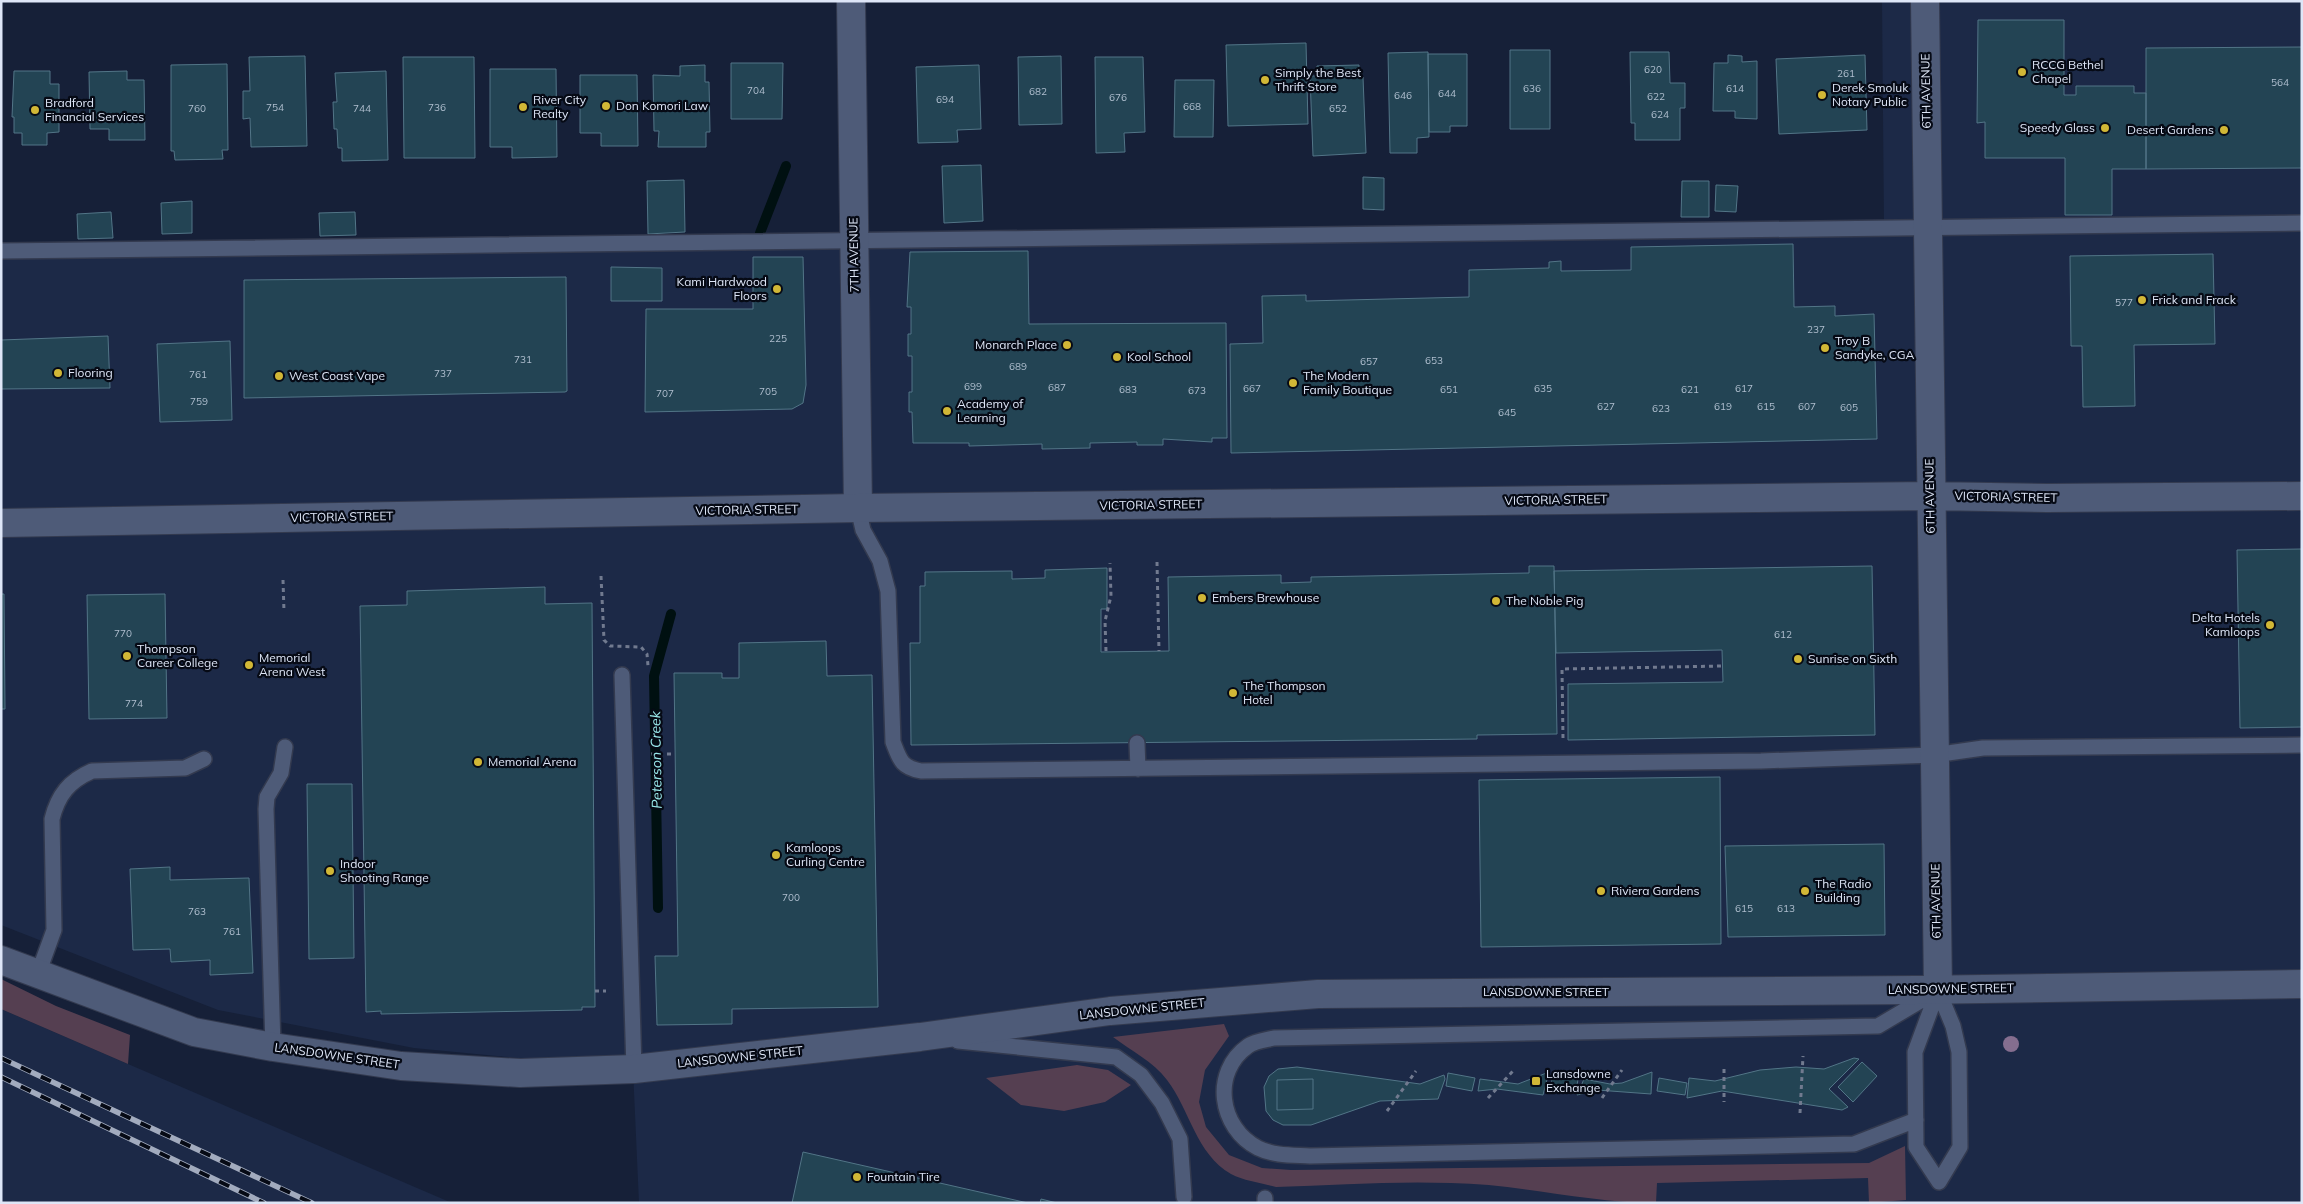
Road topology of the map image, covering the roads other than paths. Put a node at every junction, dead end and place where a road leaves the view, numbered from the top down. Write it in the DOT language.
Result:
graph roads {
  1 [pos="851,1"];
  2 [pos="1925,1"];
  3 [pos="2302,223"];
  4 [pos="1927,227"];
  5 [pos="854,241"];
  6 [pos="1,251"];
  7 [pos="1930,496"];
  8 [pos="2302,496"];
  9 [pos="858,508"];
  10 [pos="1,523"];
  11 [pos="622,675"];
  12 [pos="1137,743"];
  13 [pos="2302,744"];
  14 [pos="285,747"];
  15 [pos="1934,755"];
  16 [pos="204,759"];
  17 [pos="1138,768"];
  18 [pos="1,960"];
  19 [pos="38,974"];
  20 [pos="2302,984"];
  21 [pos="1938,990"];
  22 [pos="920,1037"];
  23 [pos="273,1047"];
  24 [pos="634,1069"];
  25 [pos="1916,1120"];
  26 [pos="1184,1197"];
  1 -- 5 [label="main road, 7TH AVENUE"];
  2 -- 4 [label="main road, 6TH AVENUE"];
  3 -- 4 [label="lane"];
  4 -- 5 [label="lane"];
  4 -- 7 [label="main road, 6TH AVENUE"];
  5 -- 6 [label="lane"];
  5 -- 9 [label="main road, 7TH AVENUE"];
  7 -- 8 [label="main road, VICTORIA STREET"];
  7 -- 9 [label="main road, VICTORIA STREET"];
  7 -- 15 [label="main road, 6TH AVENUE"];
  9 -- 10 [label="main road, VICTORIA STREET"];
  9 -- 17 [label="lane"];
  11 -- 24 [label="lane"];
  12 -- 17 [label="lane"];
  13 -- 15 [label="lane"];
  14 -- 23 [label="lane"];
  15 -- 17 [label="lane"];
  15 -- 21 [label="main road, 6TH AVENUE"];
  16 -- 19 [label="lane"];
  18 -- 19 [label="main road, LANSDOWNE STREET"];
  19 -- 23 [label="main road, LANSDOWNE STREET"];
  20 -- 21 [label="main road, LANSDOWNE STREET"];
  21 -- 22 [label="main road, LANSDOWNE STREET"];
  21 -- 25 [label="lane"];
  21 -- 25 [label="lane"];
  21 -- 25 [label="lane"];
  22 -- 24 [label="main road, LANSDOWNE STREET"];
  22 -- 26 [label="lane"];
  23 -- 24 [label="main road, LANSDOWNE STREET"];
}
